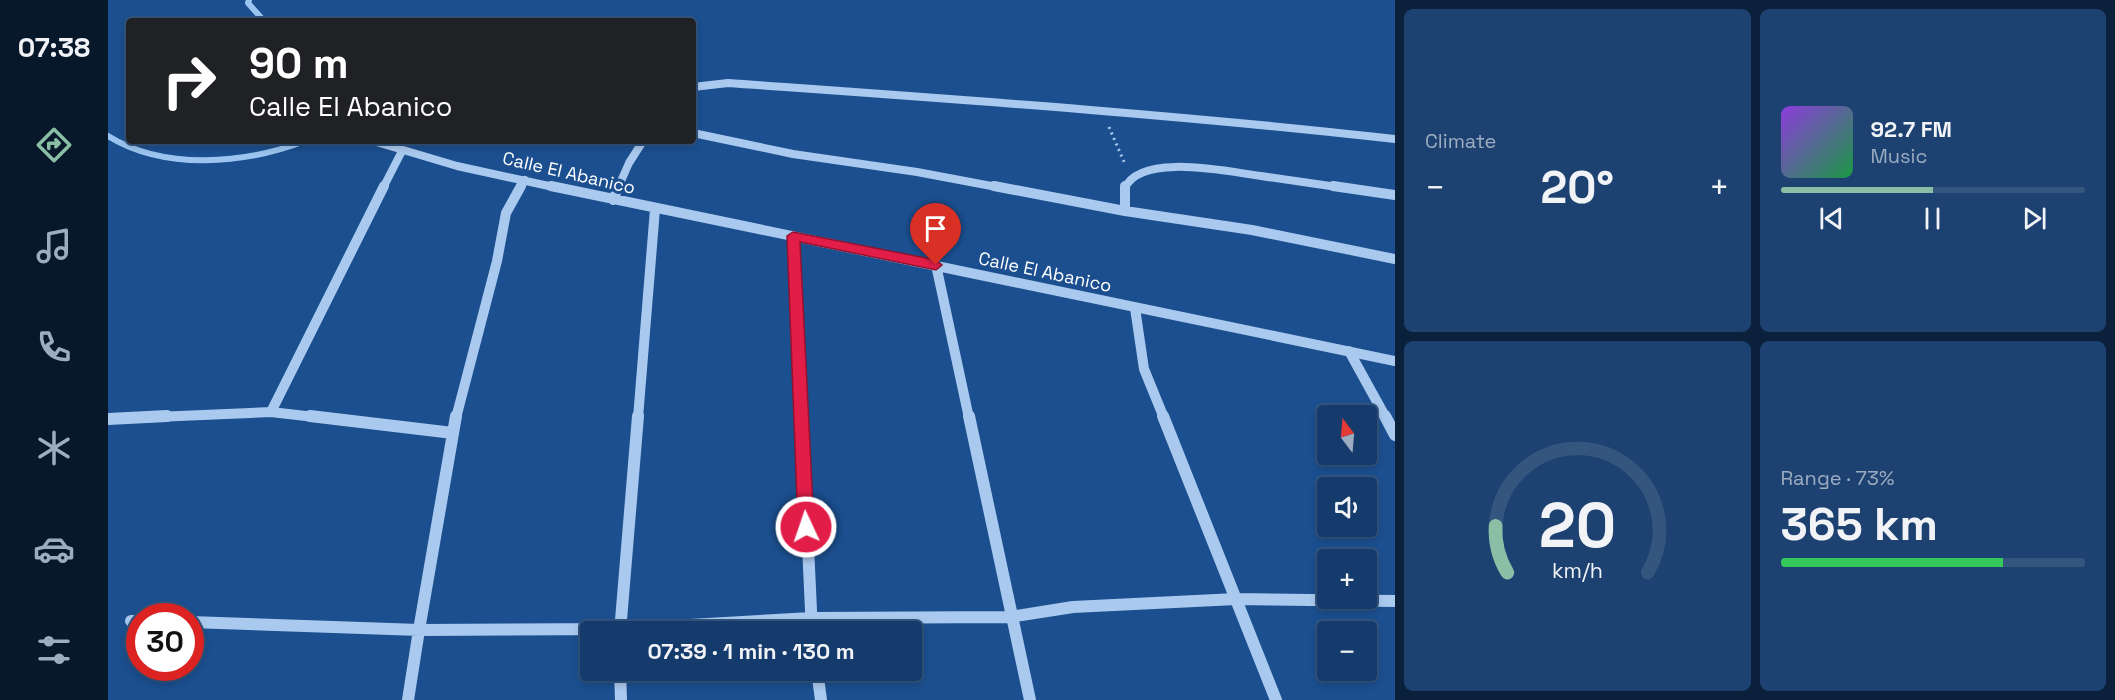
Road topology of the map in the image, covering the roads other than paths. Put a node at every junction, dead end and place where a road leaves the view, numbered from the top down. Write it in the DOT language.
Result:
graph roads {
  1 [pos="696,87"];
  2 [pos="696,134"];
  3 [pos="1395,140"];
  4 [pos="381,144"];
  5 [pos="642,144"];
  6 [pos="402,152"];
  7 [pos="525,180"];
  8 [pos="1395,195"];
  9 [pos="613,200"];
  10 [pos="655,209"];
  11 [pos="1125,211"];
  12 [pos="793,236"];
  13 [pos="1395,259"];
  14 [pos="936,265"];
  15 [pos="1136,308"];
  16 [pos="1349,351"];
  17 [pos="1395,361"];
  18 [pos="271,412"];
  19 [pos="108,419"];
  20 [pos="453,433"];
  21 [pos="1395,435"];
  22 [pos="1236,599"];
  23 [pos="1395,601"];
  24 [pos="1010,616"];
  25 [pos="811,618"];
  26 [pos="621,621"];
  27 [pos="763,621"];
  28 [pos="811,621"];
  29 [pos="204,622"];
  30 [pos="419,630"];
  31 [pos="580,630"];
  32 [pos="620,681"];
  33 [pos="818,681"];
  34 [pos="408,700"];
  35 [pos="621,700"];
  36 [pos="821,700"];
  37 [pos="1030,700"];
  38 [pos="1276,700"];
  1 -- 3 [label="street"];
  2 -- 11 [label="street"];
  4 -- 6 [label="street, Calle El Abanico"];
  5 -- 9 [label="street"];
  6 -- 7 [label="street, Calle El Abanico"];
  6 -- 18 [label="street"];
  7 -- 9 [label="street, Calle El Abanico"];
  7 -- 20 [label="street"];
  8 -- 11 [label="street"];
  9 -- 10 [label="street, Calle El Abanico"];
  10 -- 12 [label="street, Calle El Abanico"];
  10 -- 26 [label="street"];
  11 -- 13 [label="street"];
  12 -- 14 [label="street, Calle El Abanico"];
  12 -- 25 [label="street"];
  14 -- 15 [label="street, Calle El Abanico"];
  14 -- 24 [label="street"];
  15 -- 16 [label="street, Calle El Abanico"];
  15 -- 22 [label="street"];
  16 -- 17 [label="street, Calle El Abanico"];
  16 -- 21 [label="street"];
  18 -- 19 [label="street"];
  18 -- 20 [label="street"];
  20 -- 30 [label="street"];
  22 -- 23 [label="street"];
  22 -- 24 [label="street"];
  22 -- 38 [label="street"];
  24 -- 25 [label="street"];
  24 -- 37 [label="street"];
  25 -- 27 [label="street"];
  25 -- 28 [label="street"];
  29 -- 30 [label="street"];
  30 -- 31 [label="street"];
  30 -- 34 [label="street"];
  32 -- 35 [label="street"];
  33 -- 36 [label="street"];
}
